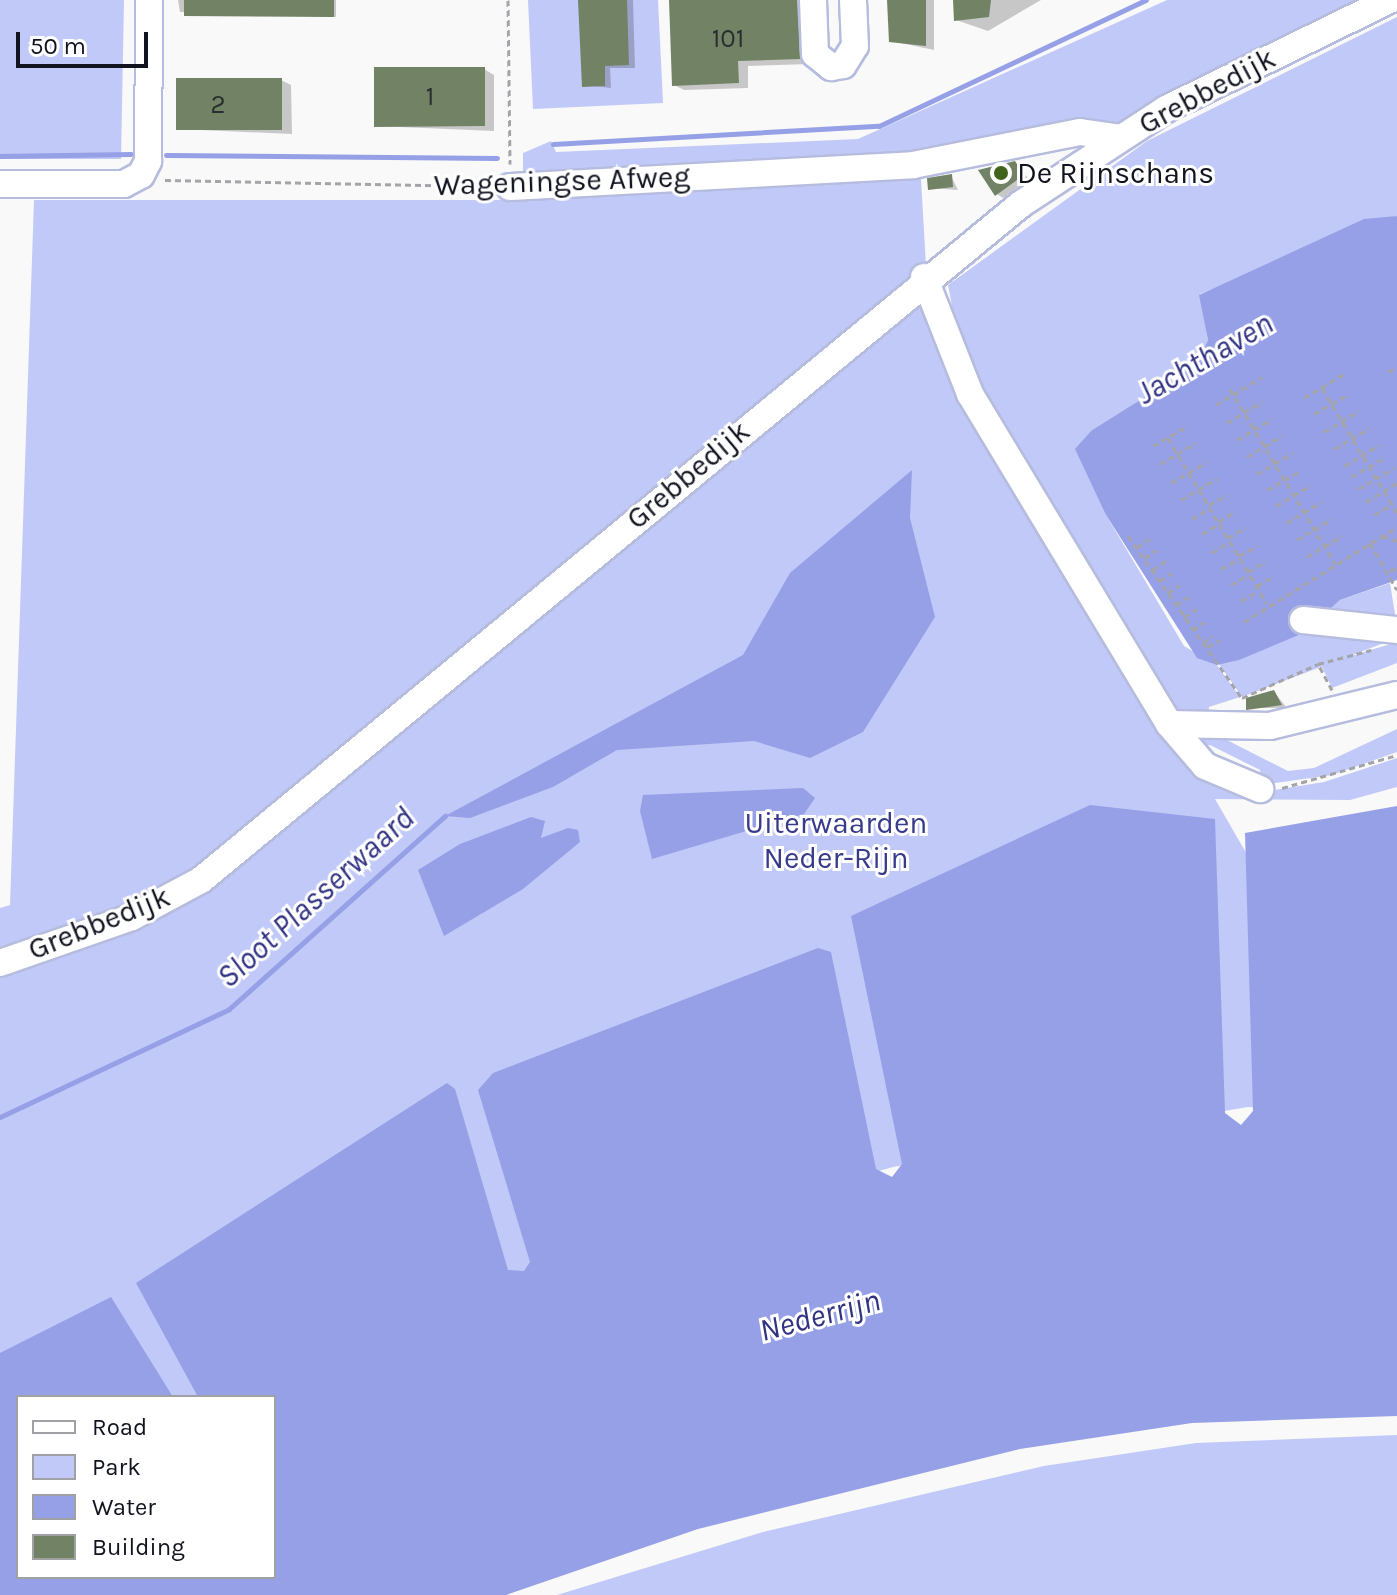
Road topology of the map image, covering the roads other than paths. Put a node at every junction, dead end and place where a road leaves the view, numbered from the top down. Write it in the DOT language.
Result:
graph roads {
  1 [pos="149,0"];
  2 [pos="813,0"];
  3 [pos="853,0"];
  4 [pos="1389,0"];
  5 [pos="1121,138"];
  6 [pos="0,184"];
  7 [pos="510,187"];
  8 [pos="924,277"];
  9 [pos="1303,620"];
  10 [pos="1397,630"];
  11 [pos="1397,695"];
  12 [pos="1169,724"];
  13 [pos="1260,789"];
  14 [pos="0,963"];
  1 -- 6 [label="street"];
  2 -- 3 [label="street"];
  4 -- 5 [label="street, Grebbedijk"];
  5 -- 7 [label="street, Wageningse Afweg"];
  5 -- 8 [label="street, Grebbedijk"];
  8 -- 12 [label="street"];
  8 -- 14 [label="street, Grebbedijk"];
  9 -- 10 [label="street"];
  11 -- 12 [label="street"];
  12 -- 13 [label="street"];
}
